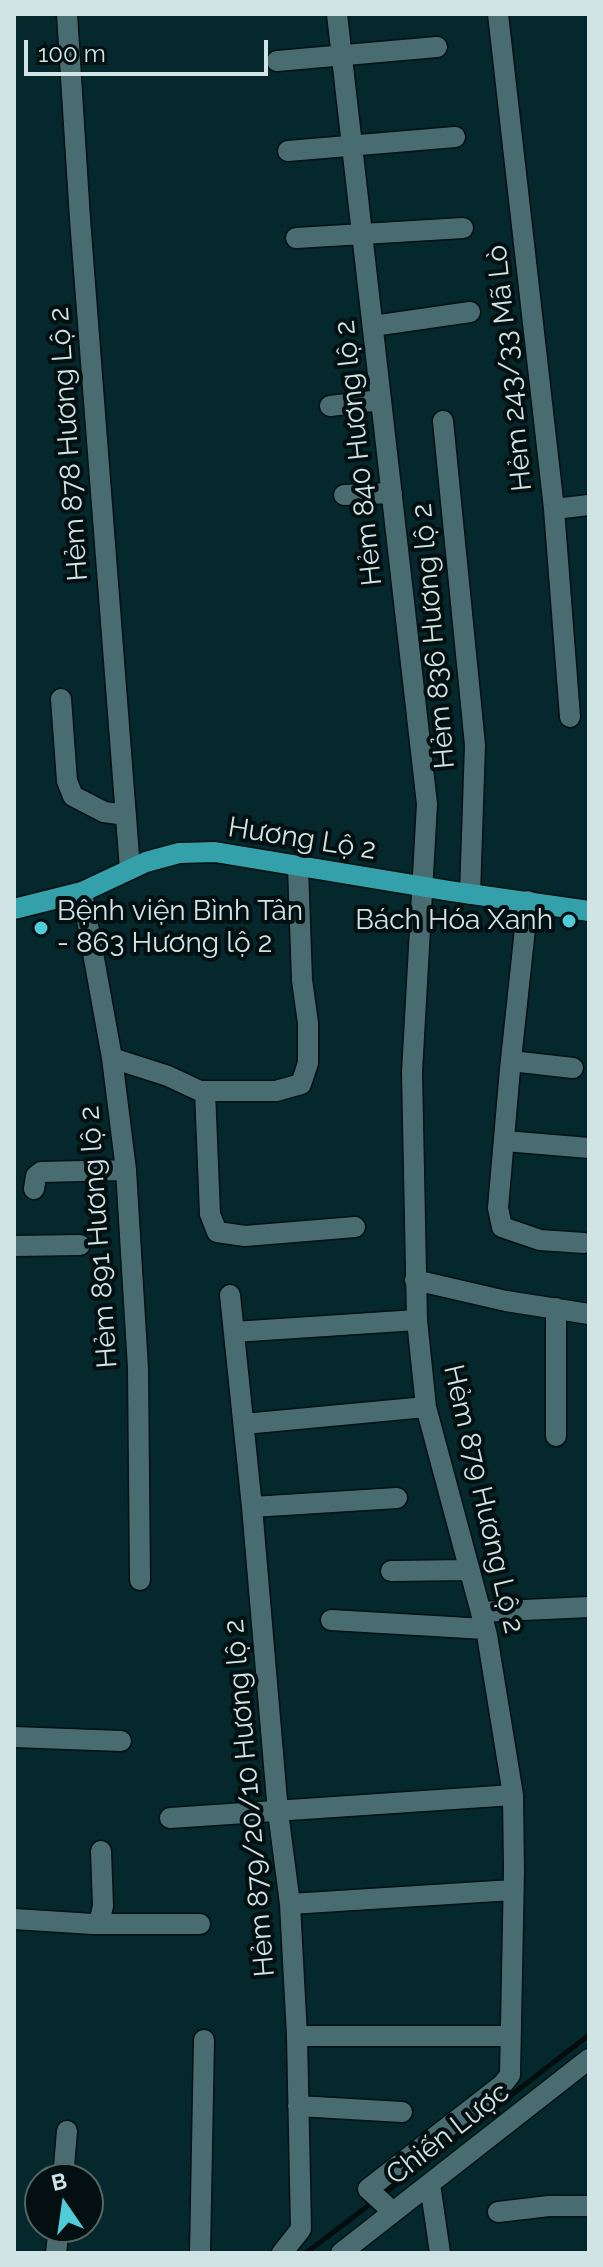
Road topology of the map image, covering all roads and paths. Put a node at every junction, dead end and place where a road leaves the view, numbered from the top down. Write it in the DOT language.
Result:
graph roads {
  1 [pos="67,14"];
  2 [pos="337,14"];
  3 [pos="498,14"];
  4 [pos="437,47"];
  5 [pos="341,54"];
  6 [pos="277,61"];
  7 [pos="455,137"];
  8 [pos="352,144"];
  9 [pos="288,151"];
  10 [pos="463,228"];
  11 [pos="362,234"];
  12 [pos="296,238"];
  13 [pos="470,312"];
  14 [pos="373,326"];
  15 [pos="381,400"];
  16 [pos="330,406"];
  17 [pos="443,421"];
  18 [pos="392,493"];
  19 [pos="344,495"];
  20 [pos="589,505"];
  21 [pos="554,509"];
  22 [pos="61,699"];
  23 [pos="570,717"];
  24 [pos="126,815"];
  25 [pos="298,867"];
  26 [pos="130,869"];
  27 [pos="424,887"];
  28 [pos="82,892"];
  29 [pos="470,894"];
  30 [pos="528,901"];
  31 [pos="14,909"];
  32 [pos="589,911"];
  33 [pos="112,1058"];
  34 [pos="511,1061"];
  35 [pos="573,1068"];
  36 [pos="205,1091"];
  37 [pos="505,1141"];
  38 [pos="589,1148"];
  39 [pos="126,1170"];
  40 [pos="34,1189"];
  41 [pos="355,1227"];
  42 [pos="584,1243"];
  43 [pos="80,1245"];
  44 [pos="14,1246"];
  45 [pos="415,1280"];
  46 [pos="230,1295"];
  47 [pos="556,1308"];
  48 [pos="589,1314"];
  49 [pos="417,1320"];
  50 [pos="234,1332"];
  51 [pos="426,1407"];
  52 [pos="244,1424"];
  53 [pos="556,1436"];
  54 [pos="397,1498"];
  55 [pos="252,1507"];
  56 [pos="470,1570"];
  57 [pos="391,1571"];
  58 [pos="140,1580"];
  59 [pos="589,1607"];
  60 [pos="331,1620"];
  61 [pos="483,1620"];
  62 [pos="14,1737"];
  63 [pos="121,1741"];
  64 [pos="513,1795"];
  65 [pos="278,1812"];
  66 [pos="170,1818"];
  67 [pos="101,1851"];
  68 [pos="513,1890"];
  69 [pos="290,1904"];
  70 [pos="14,1919"];
  71 [pos="99,1923"];
  72 [pos="200,1924"];
  73 [pos="297,2036"];
  74 [pos="510,2036"];
  75 [pos="204,2040"];
  76 [pos="589,2059"];
  77 [pos="298,2106"];
  78 [pos="402,2112"];
  79 [pos="67,2131"];
  80 [pos="64,2163"];
  81 [pos="430,2184"];
  82 [pos="385,2205"];
  83 [pos="589,2206"];
  84 [pos="498,2212"];
  85 [pos="368,2232"];
  86 [pos="200,2253"];
  87 [pos="282,2253"];
  88 [pos="341,2253"];
  89 [pos="371,2253"];
  90 [pos="440,2253"];
  1 -- 24 [label="street, Hẻm 878 Hương Lộ 2"];
  2 -- 5 [label="street, Hẻm 840 Hương lộ 2"];
  3 -- 21 [label="street, Hẻm 243/33 Mã Lò"];
  4 -- 5 [label="street"];
  5 -- 6 [label="street"];
  5 -- 8 [label="street, Hẻm 840 Hương lộ 2"];
  7 -- 8 [label="street"];
  8 -- 9 [label="street"];
  8 -- 11 [label="street, Hẻm 840 Hương lộ 2"];
  10 -- 11 [label="street"];
  11 -- 12 [label="street"];
  11 -- 14 [label="street, Hẻm 840 Hương lộ 2"];
  13 -- 14 [label="street"];
  14 -- 15 [label="street, Hẻm 840 Hương lộ 2"];
  15 -- 16 [label="street"];
  15 -- 18 [label="street, Hẻm 840 Hương lộ 2"];
  17 -- 29 [label="street, Hẻm 836 Hương lộ 2"];
  18 -- 19 [label="street"];
  18 -- 27 [label="street, Hẻm 840 Hương lộ 2"];
  20 -- 21 [label="street"];
  21 -- 23 [label="street, Hẻm 243/33 Mã Lò"];
  22 -- 24 [label="street"];
  24 -- 26 [label="street, Hẻm 878 Hương Lộ 2"];
  25 -- 26 [label="main road, Hương Lộ 2"];
  25 -- 27 [label="main road, Hương Lộ 2"];
  25 -- 36 [label="street"];
  26 -- 28 [label="main road, Hương Lộ 2"];
  27 -- 29 [label="main road, Hương Lộ 2"];
  27 -- 45 [label="street, Hẻm 879 Hương Lộ 2"];
  28 -- 31 [label="main road, Hương Lộ 2"];
  28 -- 33 [label="street, Hẻm 891 Hương lộ 2"];
  29 -- 30 [label="main road, Hương Lộ 2"];
  30 -- 32 [label="main road, Hương Lộ 2"];
  30 -- 34 [label="street"];
  33 -- 36 [label="street"];
  33 -- 39 [label="street, Hẻm 891 Hương lộ 2"];
  34 -- 35 [label="street"];
  34 -- 37 [label="street"];
  36 -- 41 [label="street"];
  37 -- 38 [label="street"];
  37 -- 42 [label="street"];
  39 -- 40 [label="street"];
  39 -- 58 [label="street, Hẻm 891 Hương lộ 2"];
  43 -- 44 [label="street"];
  45 -- 47 [label="street"];
  45 -- 49 [label="street, Hẻm 879 Hương Lộ 2"];
  46 -- 50 [label="street, Hẻm 879/20/10 Hương lộ 2"];
  47 -- 48 [label="street"];
  47 -- 53 [label="street"];
  49 -- 50 [label="street"];
  49 -- 51 [label="street, Hẻm 879 Hương Lộ 2"];
  50 -- 52 [label="street, Hẻm 879/20/10 Hương lộ 2"];
  51 -- 52 [label="street"];
  51 -- 56 [label="street, Hẻm 879 Hương Lộ 2"];
  52 -- 55 [label="street, Hẻm 879/20/10 Hương lộ 2"];
  54 -- 55 [label="street"];
  55 -- 65 [label="street, Hẻm 879/20/10 Hương lộ 2"];
  56 -- 57 [label="street"];
  56 -- 61 [label="street, Hẻm 879 Hương Lộ 2"];
  59 -- 61 [label="street"];
  60 -- 61 [label="street"];
  61 -- 64 [label="street, Hẻm 879 Hương Lộ 2"];
  62 -- 63 [label="street"];
  64 -- 65 [label="street"];
  64 -- 68 [label="street, Hẻm 879 Hương Lộ 2"];
  65 -- 66 [label="street"];
  65 -- 69 [label="street, Hẻm 879/20/10 Hương lộ 2"];
  67 -- 71 [label="street"];
  68 -- 69 [label="street"];
  68 -- 74 [label="street, Hẻm 879 Hương Lộ 2"];
  69 -- 73 [label="street, Hẻm 879/20/10 Hương lộ 2"];
  70 -- 71 [label="street"];
  71 -- 72 [label="street"];
  73 -- 74 [label="street"];
  73 -- 77 [label="street, Hẻm 879/20/10 Hương lộ 2"];
  74 -- 82 [label="street, Hẻm 879 Hương Lộ 2"];
  75 -- 86 [label="street"];
  76 -- 81 [label="street, Chiến Lược"];
  77 -- 78 [label="street"];
  77 -- 87 [label="street, Hẻm 879/20/10 Hương lộ 2"];
  79 -- 80 [label="street"];
  81 -- 82 [label="street, Chiến Lược"];
  81 -- 90 [label="street"];
  82 -- 85 [label="street, Chiến Lược"];
  83 -- 84 [label="street"];
  85 -- 88 [label="street, Chiến Lược"];
  85 -- 89 [label="street"];
}
